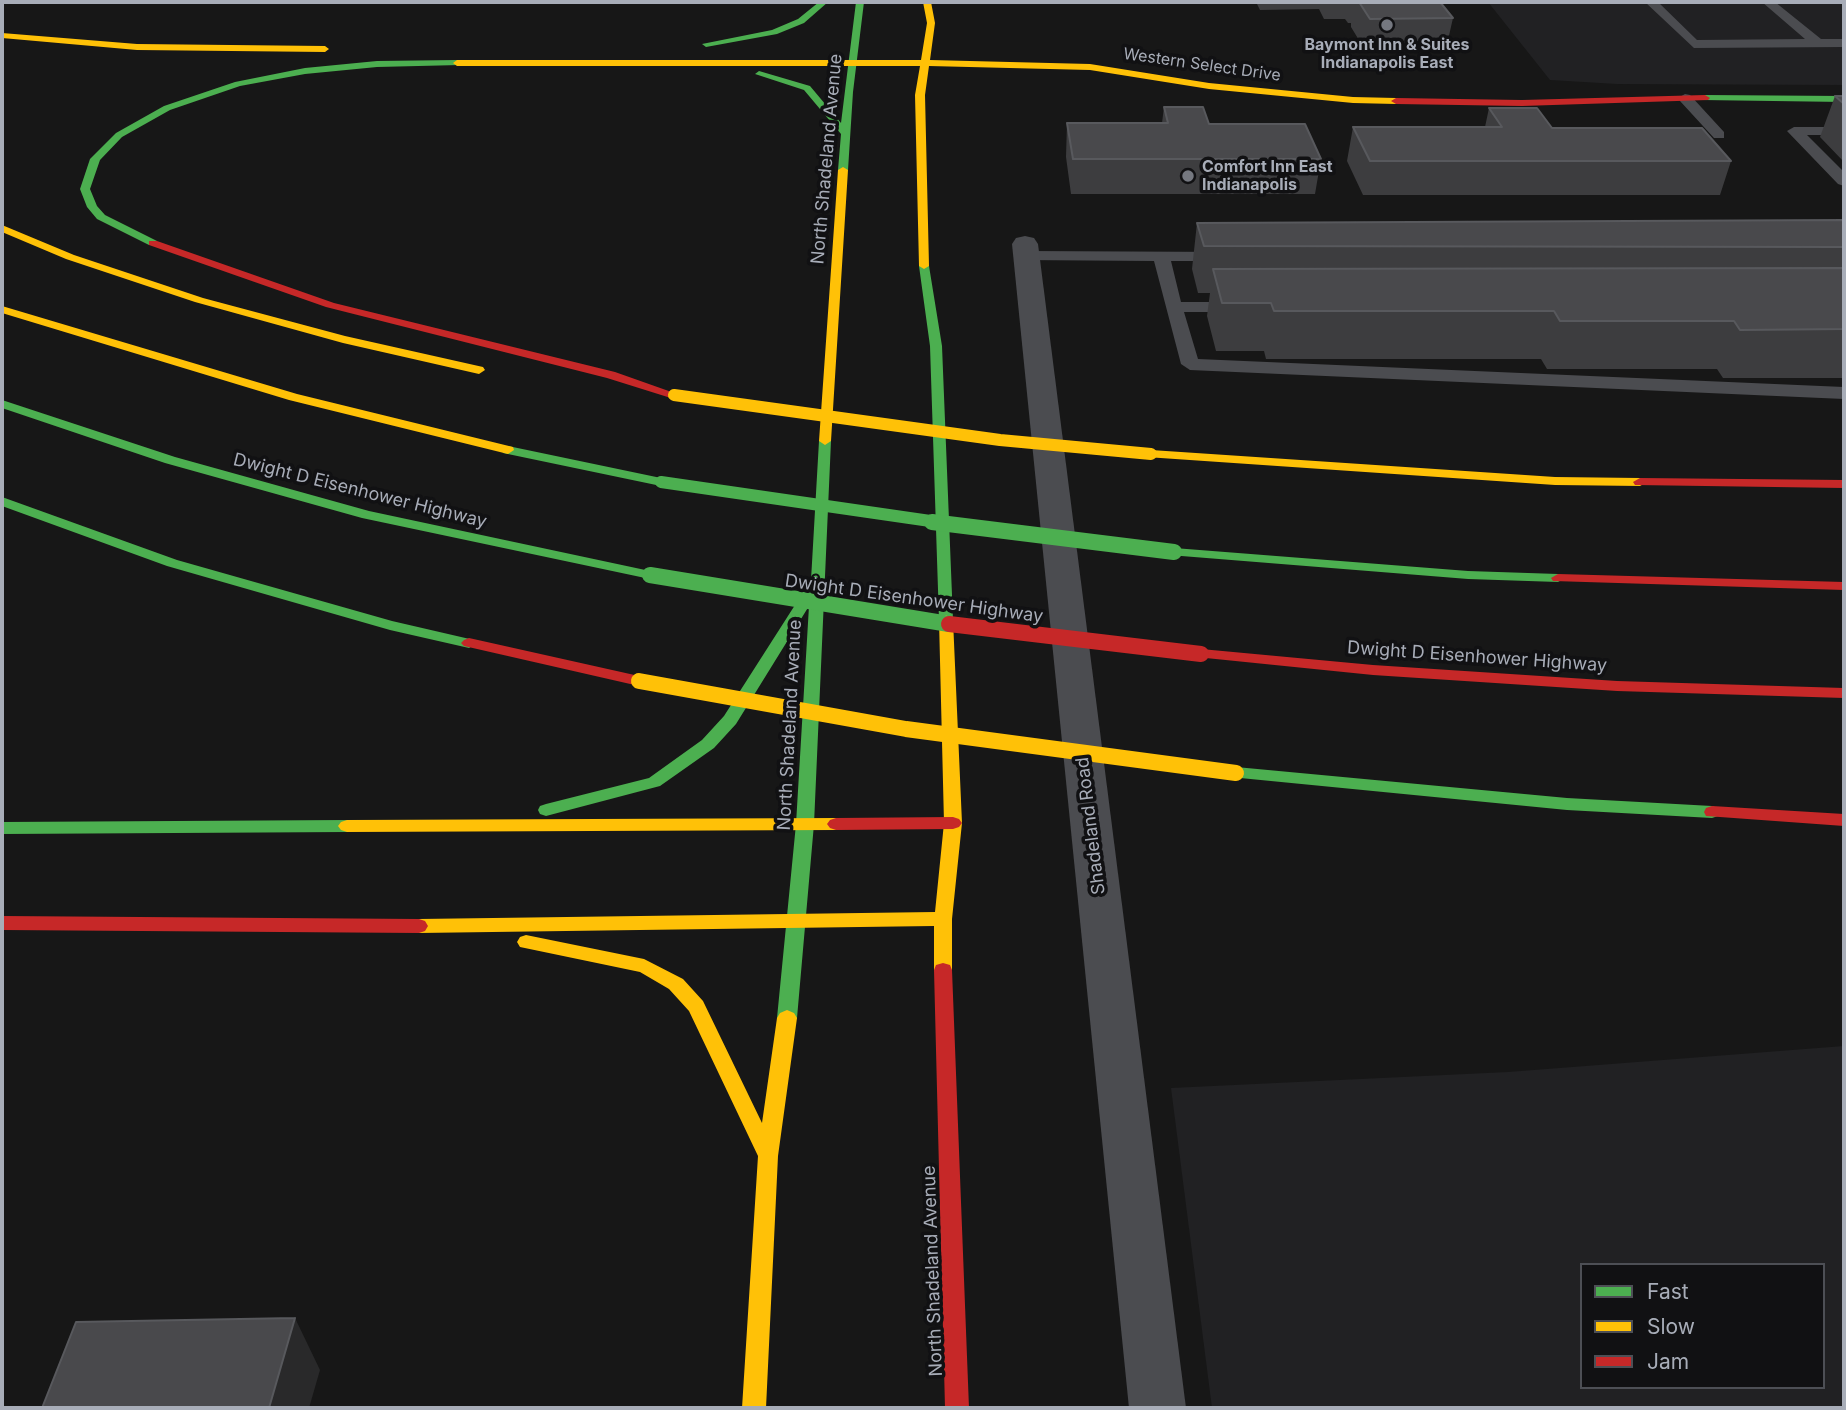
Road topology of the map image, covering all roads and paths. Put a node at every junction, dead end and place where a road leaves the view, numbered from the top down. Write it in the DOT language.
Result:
graph roads {
  1 [pos="824,2"];
  2 [pos="860,2"];
  3 [pos="927,2"];
  4 [pos="1651,2"];
  5 [pos="1768,2"];
  6 [pos="2,35"];
  7 [pos="1818,43"];
  8 [pos="1844,43"];
  9 [pos="677,46"];
  10 [pos="859,52"];
  11 [pos="635,63"];
  12 [pos="924,63"];
  13 [pos="1227,71"];
  14 [pos="1685,98"];
  15 [pos="1844,99"];
  16 [pos="1844,131"];
  17 [pos="846,134"];
  18 [pos="1719,135"];
  19 [pos="1843,177"];
  20 [pos="2,228"];
  21 [pos="1025,250"];
  22 [pos="1161,256"];
  23 [pos="1244,256"];
  24 [pos="1174,307"];
  25 [pos="1258,307"];
  26 [pos="2,309"];
  27 [pos="491,372"];
  28 [pos="1844,393"];
  29 [pos="619,394"];
  30 [pos="674,395"];
  31 [pos="2,404"];
  32 [pos="1844,484"];
  33 [pos="2,501"];
  34 [pos="67,543"];
  35 [pos="172,563"];
  36 [pos="816,583"];
  37 [pos="1844,586"];
  38 [pos="1844,693"];
  39 [pos="1844,820"];
  40 [pos="494,823"];
  41 [pos="953,823"];
  42 [pos="805,824"];
  43 [pos="2,828"];
  44 [pos="943,919"];
  45 [pos="797,922"];
  46 [pos="2,923"];
  47 [pos="449,926"];
  48 [pos="768,1156"];
  49 [pos="754,1408"];
  50 [pos="957,1408"];
  51 [pos="1158,1408"];
  1 -- 9 [label="main road"];
  2 -- 10 [label="main road, North Shadeland Avenue"];
  3 -- 12 [label="main road, North Shadeland Avenue"];
  4 -- 7 [label="lane"];
  5 -- 7 [label="lane"];
  6 -- 9 [label="main road"];
  7 -- 8 [label="lane"];
  9 -- 10 [label="main road"];
  10 -- 11 [label="main road"];
  10 -- 12 [label="main road, Western Select Drive"];
  10 -- 17 [label="main road, North Shadeland Avenue"];
  11 -- 17 [label="main road"];
  11 -- 30 [label="main road"];
  12 -- 14 [label="main road, Western Select Drive"];
  12 -- 41 [label="main road, North Shadeland Avenue"];
  13 -- 14 [label="main road, Western Select Drive"];
  14 -- 15 [label="main road, Western Select Drive"];
  14 -- 18 [label="lane"];
  16 -- 19 [label="lane"];
  17 -- 36 [label="main road, North Shadeland Avenue"];
  20 -- 27 [label="main road"];
  21 -- 22 [label="lane"];
  21 -- 51 [label="street, Shadeland Road"];
  22 -- 23 [label="lane"];
  22 -- 24 [label="lane"];
  24 -- 25 [label="lane"];
  24 -- 28 [label="lane"];
  26 -- 37 [label="main road, bridge"];
  29 -- 30 [label="main road"];
  30 -- 32 [label="main road, bridge"];
  31 -- 38 [label="main road, Dwight D Eisenhower Highway, bridge"];
  33 -- 35 [label="main road"];
  34 -- 35 [label="main road"];
  35 -- 39 [label="main road, bridge"];
  36 -- 40 [label="main road"];
  36 -- 42 [label="main road, North Shadeland Avenue"];
  40 -- 42 [label="main road"];
  40 -- 43 [label="main road"];
  41 -- 42 [label="main road"];
  41 -- 44 [label="main road, North Shadeland Avenue"];
  42 -- 45 [label="main road, North Shadeland Avenue"];
  44 -- 45 [label="main road"];
  44 -- 50 [label="main road, North Shadeland Avenue"];
  45 -- 47 [label="main road"];
  45 -- 48 [label="main road, North Shadeland Avenue"];
  46 -- 47 [label="main road"];
  47 -- 48 [label="main road"];
  48 -- 49 [label="main road, North Shadeland Avenue"];
}
